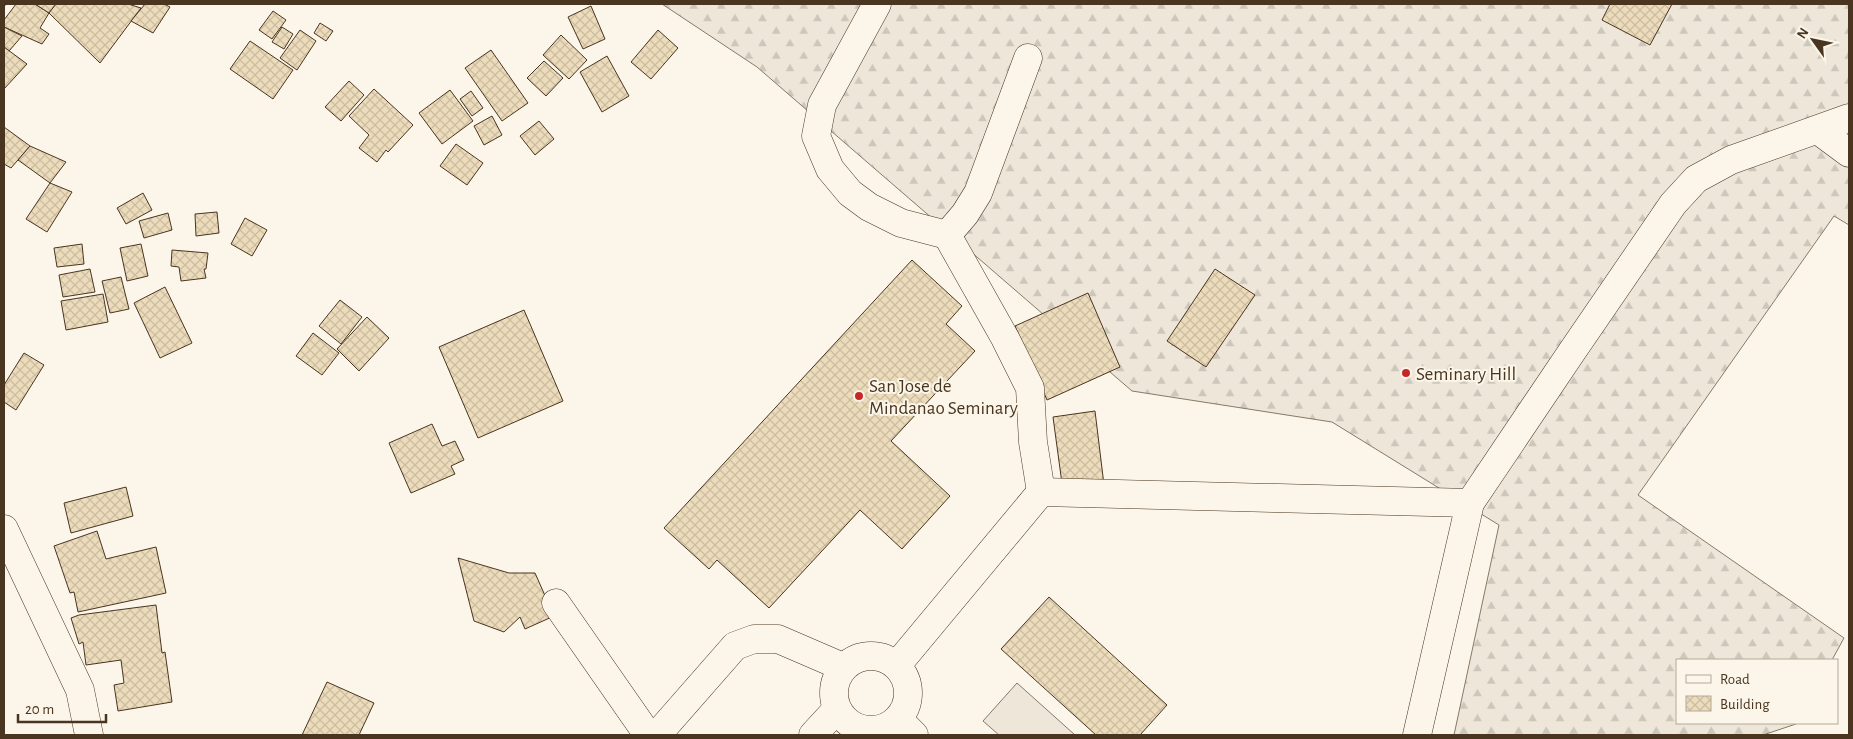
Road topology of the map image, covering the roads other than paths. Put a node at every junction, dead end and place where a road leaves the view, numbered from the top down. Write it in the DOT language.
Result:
graph roads {
  1 [pos="877,4"];
  2 [pos="1028,58"];
  3 [pos="1849,118"];
  4 [pos="1818,130"];
  5 [pos="1849,153"];
  6 [pos="947,235"];
  7 [pos="1042,492"];
  8 [pos="1470,503"];
  9 [pos="4,529"];
  10 [pos="556,603"];
  11 [pos="897,665"];
  12 [pos="844,667"];
  13 [pos="837,709"];
  14 [pos="906,727"];
  15 [pos="89,735"];
  16 [pos="648,735"];
  17 [pos="657,735"];
  18 [pos="813,735"];
  19 [pos="1417,735"];
  1 -- 6 [label="street"];
  2 -- 6 [label="street"];
  3 -- 4 [label="street"];
  4 -- 5 [label="street"];
  4 -- 8 [label="street"];
  6 -- 7 [label="street"];
  7 -- 8 [label="street"];
  7 -- 11 [label="street"];
  8 -- 19 [label="street"];
  9 -- 15 [label="street"];
  10 -- 16 [label="street"];
  11 -- 12 [label="street"];
  11 -- 14 [label="street"];
  12 -- 13 [label="street"];
  12 -- 17 [label="street"];
  13 -- 14 [label="street"];
  13 -- 18 [label="street"];
}
